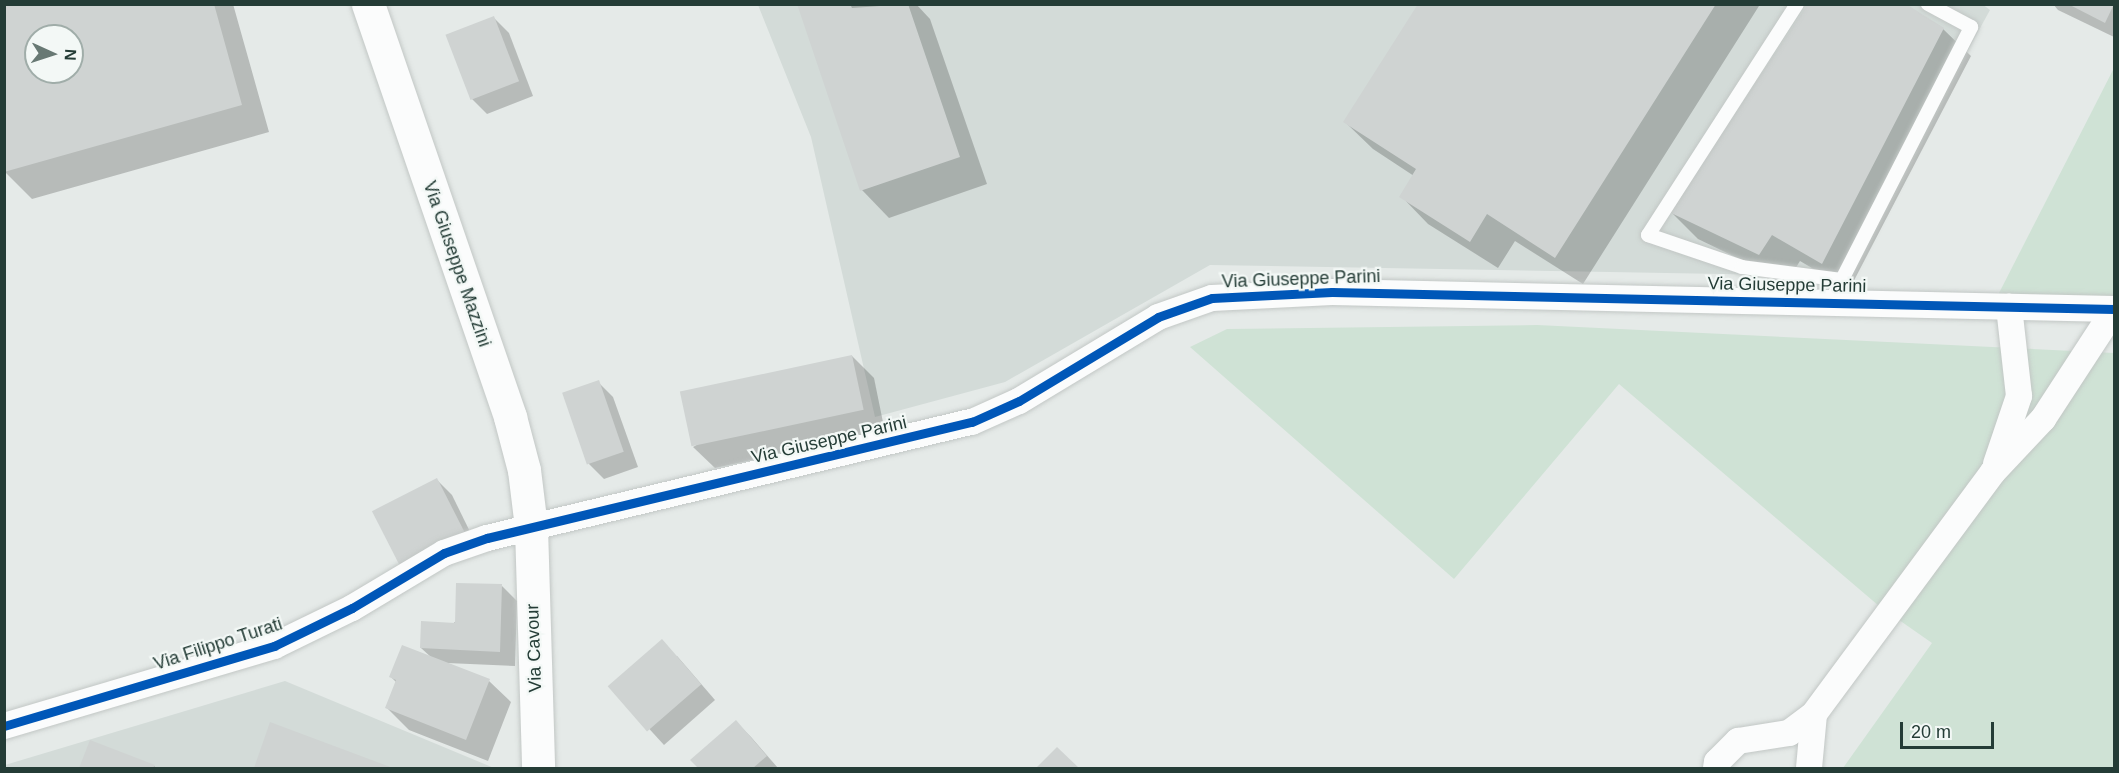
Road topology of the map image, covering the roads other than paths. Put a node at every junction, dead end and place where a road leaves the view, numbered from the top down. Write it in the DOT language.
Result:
graph roads {
  1 [pos="368,4"];
  2 [pos="1797,4"];
  3 [pos="1928,4"];
  4 [pos="1842,280"];
  5 [pos="1830,303"];
  6 [pos="2009,307"];
  7 [pos="2115,310"];
  8 [pos="1993,472"];
  9 [pos="531,527"];
  10 [pos="1814,714"];
  11 [pos="4,726"];
  12 [pos="538,768"];
  13 [pos="1716,768"];
  14 [pos="1809,768"];
  1 -- 9 [label="street, Via Giuseppe Mazzini"];
  2 -- 4 [label="lane"];
  3 -- 4 [label="lane"];
  4 -- 5 [label="lane"];
  5 -- 6 [label="street, Via Giuseppe Parini"];
  5 -- 9 [label="street, Via Giuseppe Parini"];
  6 -- 7 [label="street, Via Giuseppe Parini"];
  6 -- 8 [label="street"];
  7 -- 8 [label="street"];
  8 -- 10 [label="street"];
  9 -- 11 [label="street, Via Filippo Turati"];
  9 -- 12 [label="street, Via Cavour"];
  10 -- 13 [label="street"];
  10 -- 14 [label="street"];
}
